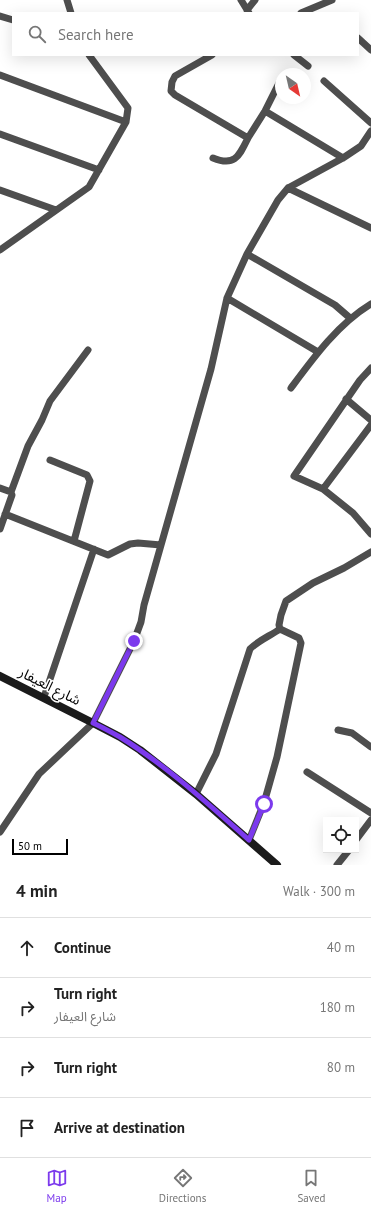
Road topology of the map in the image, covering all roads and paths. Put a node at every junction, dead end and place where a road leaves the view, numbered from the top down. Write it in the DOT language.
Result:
graph roads {
  1 [pos="67,0"];
  2 [pos="241,0"];
  3 [pos="255,0"];
  4 [pos="332,0"];
  5 [pos="248,11"];
  6 [pos="71,12"];
  7 [pos="303,12"];
  8 [pos="0,16"];
  9 [pos="12,20"];
  10 [pos="359,39"];
  11 [pos="371,50"];
  12 [pos="90,56"];
  13 [pos="210,56"];
  14 [pos="295,56"];
  15 [pos="308,66"];
  16 [pos="0,75"];
  17 [pos="324,81"];
  18 [pos="275,91"];
  19 [pos="265,111"];
  20 [pos="126,122"];
  21 [pos="371,123"];
  22 [pos="371,131"];
  23 [pos="0,134"];
  24 [pos="248,138"];
  25 [pos="213,158"];
  26 [pos="343,158"];
  27 [pos="99,170"];
  28 [pos="288,188"];
  29 [pos="0,190"];
  30 [pos="56,210"];
  31 [pos="371,228"];
  32 [pos="0,250"];
  33 [pos="247,254"];
  34 [pos="227,298"];
  35 [pos="371,304"];
  36 [pos="350,318"];
  37 [pos="88,350"];
  38 [pos="318,352"];
  39 [pos="371,368"];
  40 [pos="291,388"];
  41 [pos="346,399"];
  42 [pos="371,420"];
  43 [pos="371,425"];
  44 [pos="50,460"];
  45 [pos="0,488"];
  46 [pos="323,489"];
  47 [pos="11,492"];
  48 [pos="5,514"];
  49 [pos="0,529"];
  50 [pos="371,534"];
  51 [pos="74,542"];
  52 [pos="161,545"];
  53 [pos="94,549"];
  54 [pos="371,552"];
  55 [pos="280,629"];
  56 [pos="0,676"];
  57 [pos="44,697"];
  58 [pos="93,723"];
  59 [pos="338,730"];
  60 [pos="371,747"];
  61 [pos="307,772"];
  62 [pos="196,794"];
  63 [pos="371,813"];
  64 [pos="371,820"];
  65 [pos="0,832"];
  66 [pos="359,836"];
  67 [pos="249,840"];
  68 [pos="347,853"];
  69 [pos="277,865"];
  70 [pos="337,865"];
  1 -- 6 [label="street"];
  2 -- 5 [label="street"];
  3 -- 5 [label="street"];
  4 -- 7 [label="street"];
  8 -- 9 [label="street"];
  10 -- 11 [label="street"];
  12 -- 20 [label="street"];
  13 -- 24 [label="street"];
  14 -- 15 [label="street"];
  16 -- 20 [label="street"];
  17 -- 21 [label="street"];
  18 -- 19 [label="street"];
  19 -- 24 [label="street"];
  19 -- 26 [label="street"];
  20 -- 27 [label="street"];
  22 -- 26 [label="street"];
  23 -- 27 [label="street"];
  24 -- 25 [label="street"];
  26 -- 28 [label="street"];
  27 -- 30 [label="street"];
  28 -- 31 [label="street"];
  28 -- 33 [label="street"];
  29 -- 30 [label="street"];
  30 -- 32 [label="street"];
  33 -- 34 [label="street"];
  33 -- 36 [label="street"];
  34 -- 38 [label="street"];
  34 -- 52 [label="street"];
  35 -- 36 [label="street"];
  36 -- 38 [label="street"];
  37 -- 47 [label="street"];
  38 -- 40 [label="street"];
  39 -- 41 [label="street"];
  41 -- 42 [label="street"];
  41 -- 46 [label="street"];
  43 -- 46 [label="street"];
  44 -- 51 [label="street"];
  45 -- 47 [label="street"];
  46 -- 50 [label="street"];
  47 -- 48 [label="street"];
  48 -- 49 [label="street"];
  48 -- 51 [label="street"];
  51 -- 53 [label="street"];
  52 -- 53 [label="street"];
  52 -- 58 [label="street"];
  53 -- 57 [label="street"];
  54 -- 55 [label="street"];
  55 -- 62 [label="street"];
  55 -- 67 [label="street"];
  56 -- 57 [label="main road, شارع العيفار"];
  57 -- 58 [label="main road, شارع العيفار"];
  58 -- 62 [label="main road, شارع العيفار"];
  58 -- 65 [label="street"];
  59 -- 60 [label="street"];
  61 -- 63 [label="street"];
  62 -- 67 [label="main road, شارع العيفار"];
  64 -- 66 [label="street"];
  67 -- 69 [label="main road, شارع العيفار"];
  68 -- 70 [label="street"];
}
